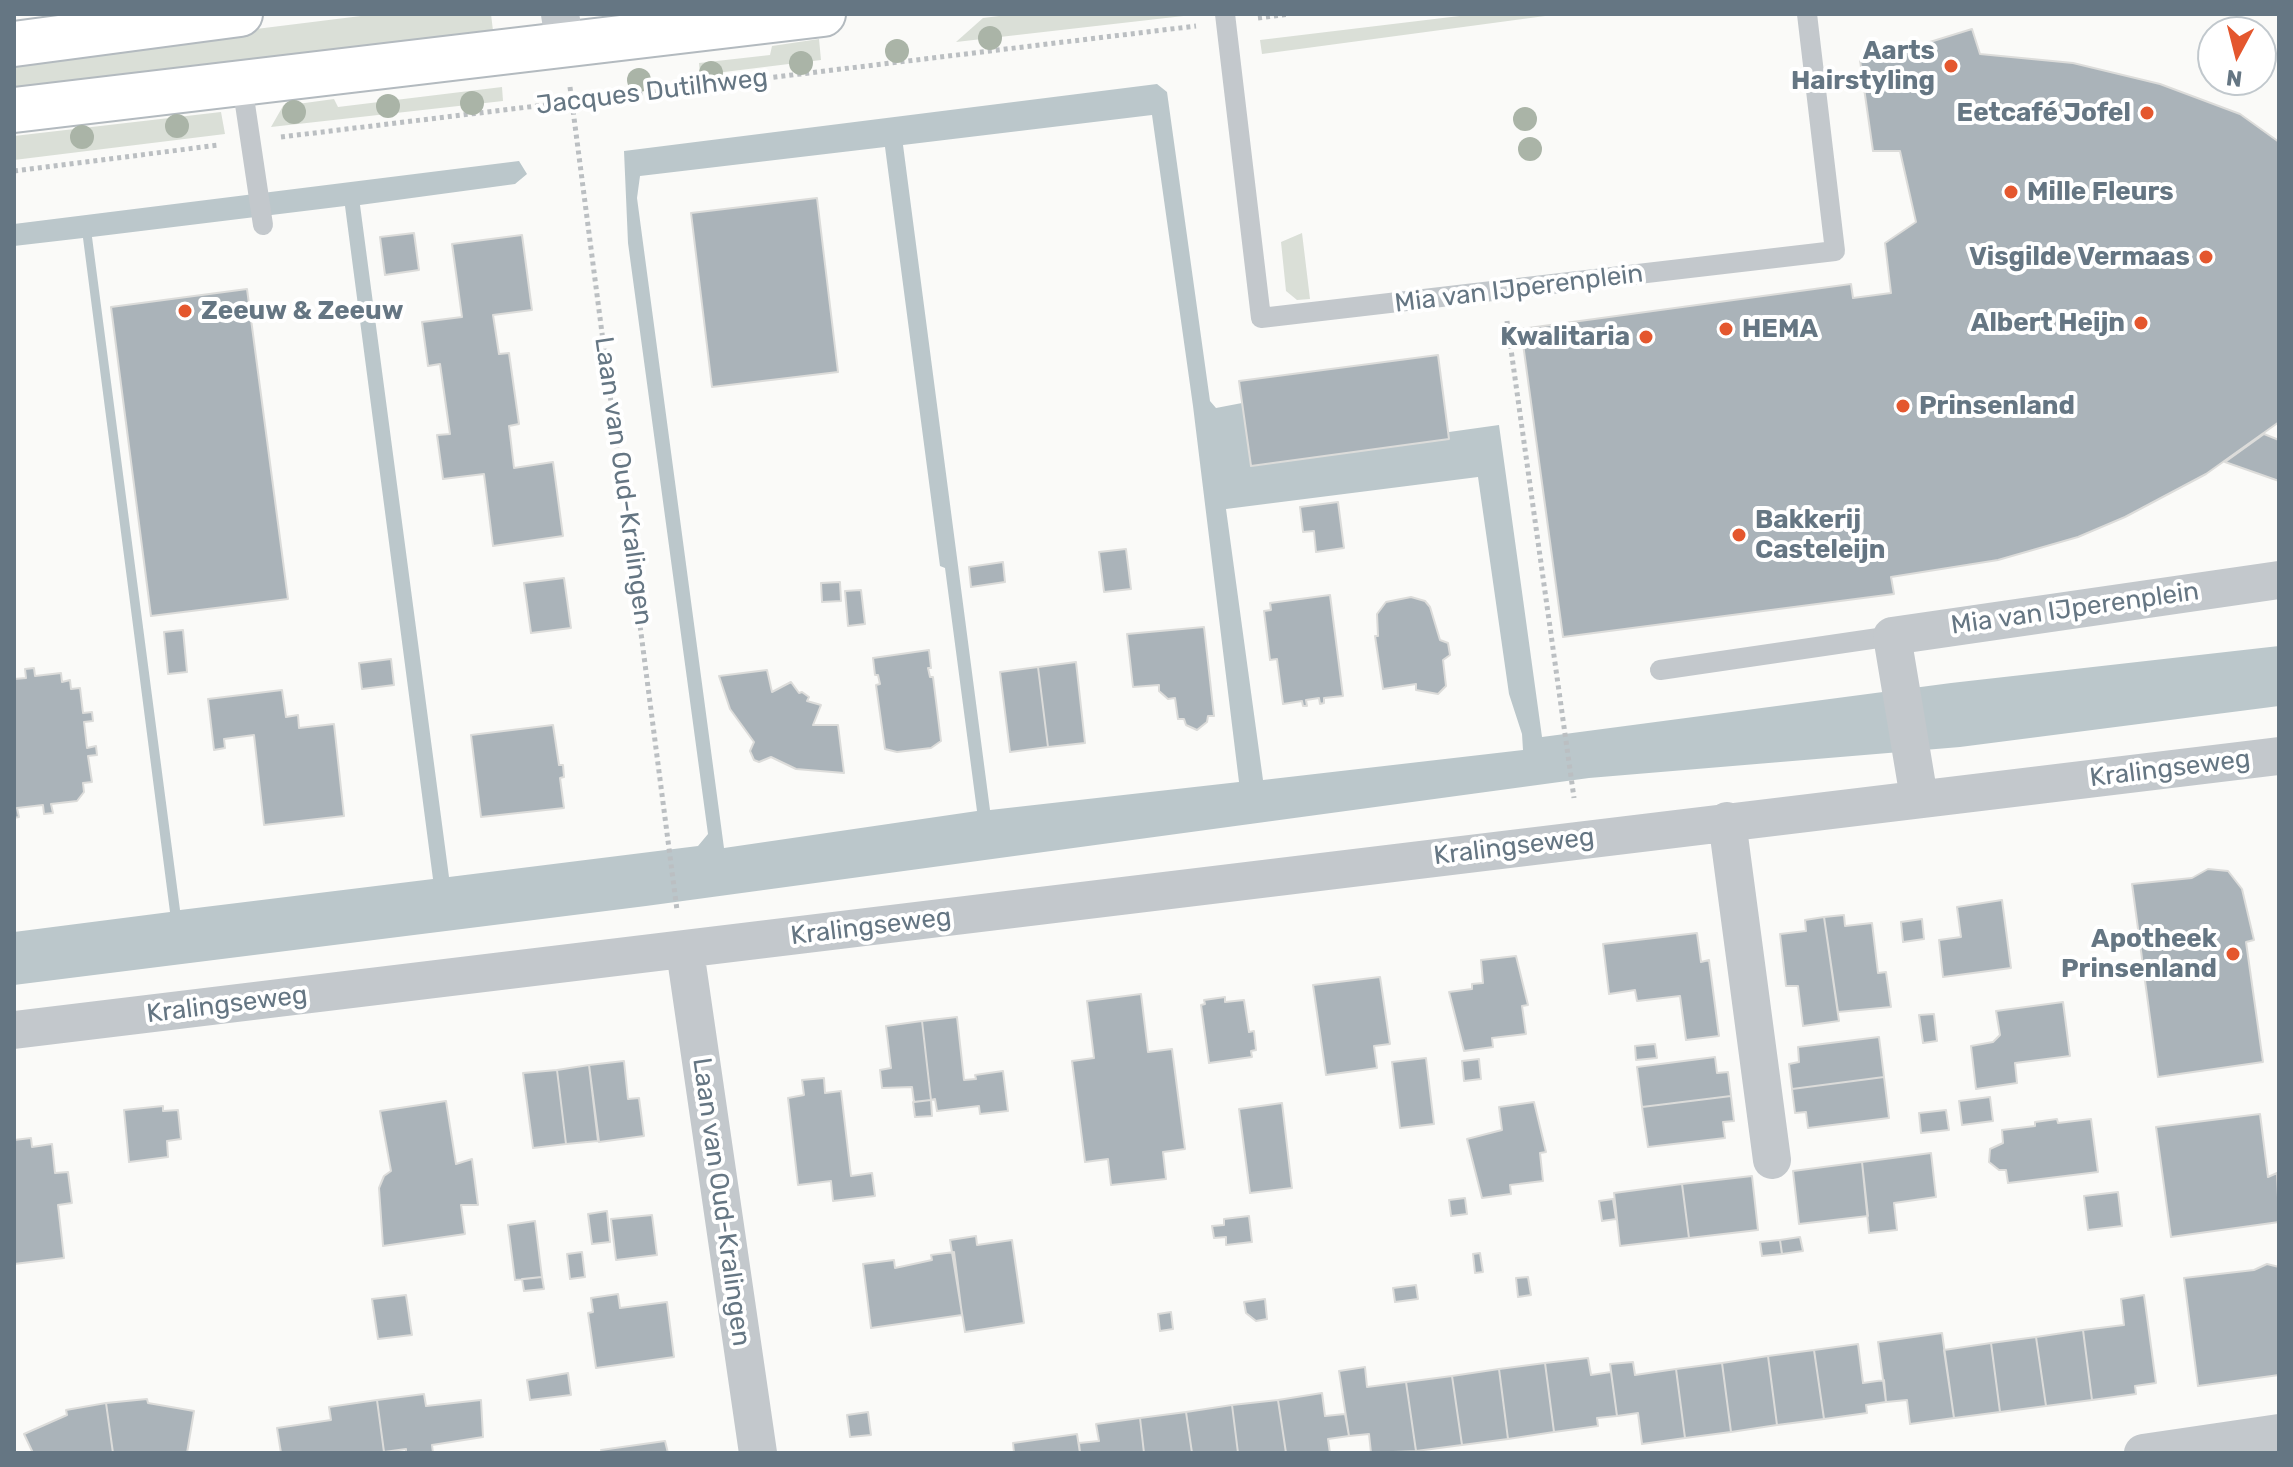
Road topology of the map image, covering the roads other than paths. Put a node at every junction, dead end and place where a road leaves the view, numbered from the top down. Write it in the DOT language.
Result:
graph roads {
  1 [pos="240,14"];
  2 [pos="823,14"];
  3 [pos="1807,14"];
  4 [pos="1226,18"];
  5 [pos="562,30"];
  6 [pos="14,44"];
  7 [pos="242,84"];
  8 [pos="14,110"];
  9 [pos="263,225"];
  10 [pos="2279,580"];
  11 [pos="1892,636"];
  12 [pos="1660,670"];
  13 [pos="2279,756"];
  14 [pos="1919,798"];
  15 [pos="1727,821"];
  16 [pos="682,934"];
  17 [pos="14,1030"];
  18 [pos="1772,1160"];
  19 [pos="2279,1433"];
  20 [pos="758,1453"];
  21 [pos="2143,1453"];
  1 -- 6 [label="main road"];
  2 -- 5 [label="main road"];
  3 -- 4 [label="lane, Mia van IJperenplein"];
  5 -- 7 [label="main road"];
  7 -- 8 [label="main road"];
  7 -- 9 [label="lane"];
  10 -- 11 [label="street, Mia van IJperenplein"];
  11 -- 12 [label="lane"];
  11 -- 14 [label="street"];
  13 -- 14 [label="street, Kralingseweg"];
  14 -- 15 [label="street, Kralingseweg"];
  15 -- 16 [label="street, Kralingseweg"];
  15 -- 18 [label="street"];
  16 -- 17 [label="street, Kralingseweg"];
  16 -- 20 [label="street, Laan van Oud-Kralingen"];
  19 -- 21 [label="street"];
}
